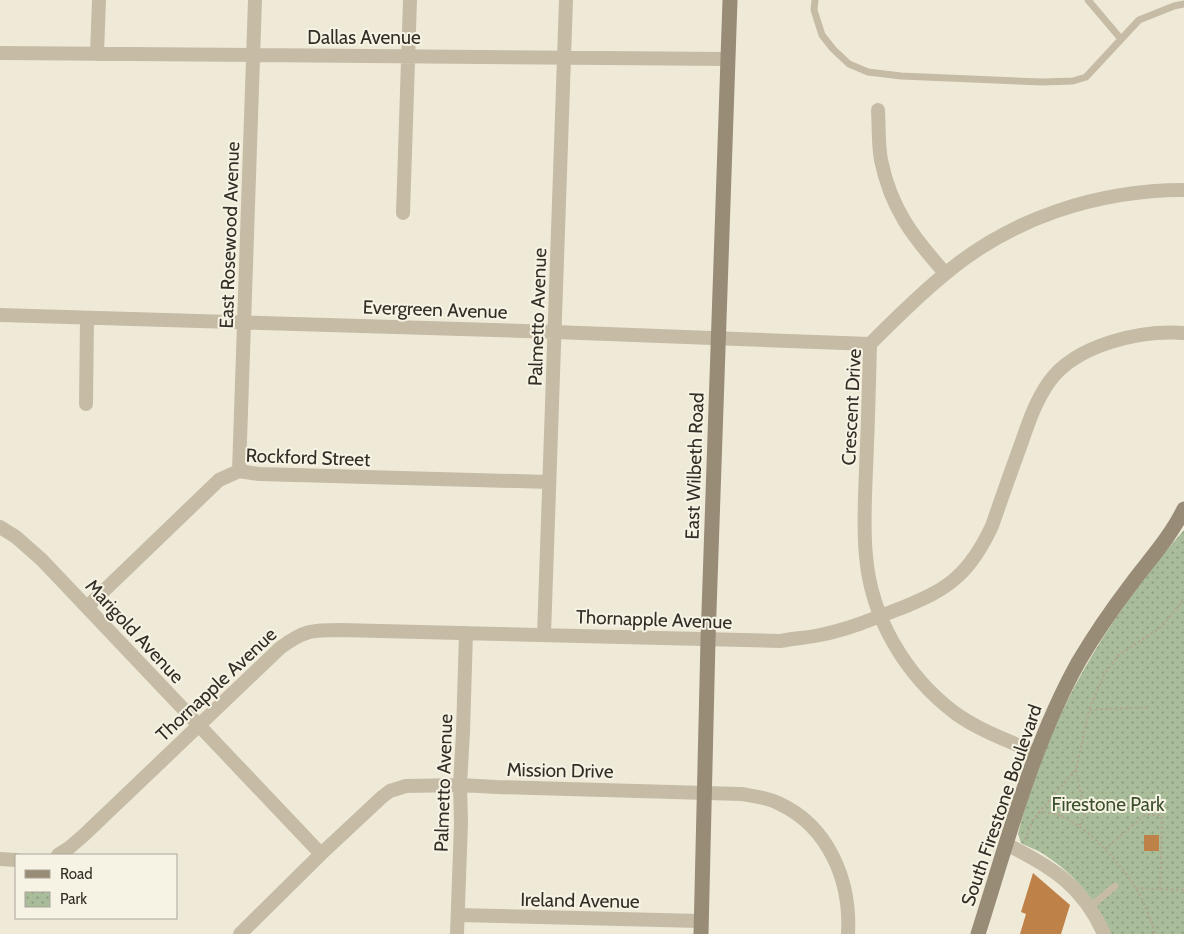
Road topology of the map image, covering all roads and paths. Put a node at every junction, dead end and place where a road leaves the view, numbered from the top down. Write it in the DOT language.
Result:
graph roads {
  1 [pos="99,0"];
  2 [pos="255,0"];
  3 [pos="410,0"];
  4 [pos="566,0"];
  5 [pos="730,0"];
  6 [pos="814,0"];
  7 [pos="1088,0"];
  8 [pos="1182,2"];
  9 [pos="1121,39"];
  10 [pos="0,54"];
  11 [pos="97,54"];
  12 [pos="253,55"];
  13 [pos="408,56"];
  14 [pos="564,57"];
  15 [pos="728,59"];
  16 [pos="878,110"];
  17 [pos="1184,190"];
  18 [pos="404,213"];
  19 [pos="945,274"];
  20 [pos="0,315"];
  21 [pos="86,318"];
  22 [pos="244,322"];
  23 [pos="555,332"];
  24 [pos="1184,334"];
  25 [pos="719,338"];
  26 [pos="870,344"];
  27 [pos="86,404"];
  28 [pos="239,471"];
  29 [pos="550,482"];
  30 [pos="1183,513"];
  31 [pos="0,527"];
  32 [pos="1184,597"];
  33 [pos="87,607"];
  34 [pos="879,617"];
  35 [pos="466,633"];
  36 [pos="544,635"];
  37 [pos="708,640"];
  38 [pos="1150,707"];
  39 [pos="1090,710"];
  40 [pos="198,726"];
  41 [pos="1037,753"];
  42 [pos="1076,770"];
  43 [pos="460,785"];
  44 [pos="704,793"];
  45 [pos="1051,798"];
  46 [pos="1038,813"];
  47 [pos="1066,818"];
  48 [pos="1078,827"];
  49 [pos="1006,844"];
  50 [pos="1105,849"];
  51 [pos="1022,852"];
  52 [pos="60,854"];
  53 [pos="321,854"];
  54 [pos="0,859"];
  55 [pos="15,860"];
  56 [pos="1115,886"];
  57 [pos="1136,888"];
  58 [pos="1160,889"];
  59 [pos="1184,890"];
  60 [pos="1090,907"];
  61 [pos="458,915"];
  62 [pos="701,928"];
  63 [pos="240,934"];
  64 [pos="457,934"];
  65 [pos="848,934"];
  66 [pos="978,934"];
  67 [pos="1104,934"];
  68 [pos="1155,934"];
  1 -- 11 [label="street"];
  2 -- 12 [label="street, East Rosewood Avenue"];
  3 -- 13 [label="street"];
  4 -- 14 [label="street, Palmetto Avenue"];
  5 -- 15 [label="main road, East Wilbeth Road"];
  6 -- 9 [label="lane"];
  7 -- 9 [label="lane"];
  8 -- 9 [label="lane"];
  10 -- 11 [label="street, Dallas Avenue"];
  11 -- 12 [label="street, Dallas Avenue"];
  12 -- 13 [label="street, Dallas Avenue"];
  12 -- 22 [label="street, East Rosewood Avenue"];
  13 -- 14 [label="street, Dallas Avenue"];
  13 -- 18 [label="street"];
  14 -- 15 [label="street, Dallas Avenue"];
  14 -- 23 [label="street, Palmetto Avenue"];
  15 -- 25 [label="main road, East Wilbeth Road"];
  16 -- 19 [label="street"];
  17 -- 19 [label="street, Crescent Drive"];
  19 -- 26 [label="street, Crescent Drive"];
  20 -- 21 [label="street, Evergreen Avenue"];
  21 -- 22 [label="street, Evergreen Avenue"];
  21 -- 27 [label="street"];
  22 -- 23 [label="street, Evergreen Avenue"];
  22 -- 28 [label="street, East Rosewood Avenue"];
  23 -- 25 [label="street, Evergreen Avenue"];
  23 -- 29 [label="street, Palmetto Avenue"];
  24 -- 34 [label="street, Thornapple Avenue"];
  25 -- 26 [label="street, Evergreen Avenue"];
  25 -- 37 [label="main road, East Wilbeth Road"];
  26 -- 34 [label="street, Crescent Drive"];
  28 -- 29 [label="street, Rockford Street"];
  28 -- 33 [label="street, Rockford Street"];
  29 -- 36 [label="street, Palmetto Avenue"];
  30 -- 41 [label="main road, South Firestone Boulevard"];
  31 -- 33 [label="street, Marigold Avenue"];
  32 -- 39 [label="path"];
  33 -- 40 [label="street, Marigold Avenue"];
  34 -- 37 [label="street, Thornapple Avenue"];
  34 -- 41 [label="street, Crescent Drive"];
  35 -- 36 [label="street, Thornapple Avenue"];
  35 -- 40 [label="street, Thornapple Avenue"];
  35 -- 43 [label="street, Palmetto Avenue"];
  36 -- 37 [label="street, Thornapple Avenue"];
  37 -- 44 [label="main road, East Wilbeth Road"];
  38 -- 39 [label="path"];
  39 -- 42 [label="path"];
  40 -- 52 [label="street, Thornapple Avenue"];
  40 -- 53 [label="street, Marigold Avenue"];
  41 -- 49 [label="main road, South Firestone Boulevard"];
  42 -- 45 [label="path"];
  42 -- 48 [label="path"];
  43 -- 44 [label="street, Mission Drive"];
  43 -- 53 [label="street, Mission Drive"];
  43 -- 61 [label="street, Palmetto Avenue"];
  44 -- 62 [label="main road, East Wilbeth Road"];
  44 -- 65 [label="street, Mission Drive"];
  45 -- 46 [label="path"];
  45 -- 47 [label="path"];
  46 -- 47 [label="path"];
  46 -- 51 [label="path"];
  47 -- 48 [label="path"];
  48 -- 50 [label="path"];
  49 -- 51 [label="street"];
  49 -- 66 [label="main road, South Firestone Boulevard"];
  50 -- 57 [label="path"];
  50 -- 58 [label="path"];
  51 -- 60 [label="street"];
  53 -- 63 [label="street, Mission Drive"];
  54 -- 55 [label="street"];
  56 -- 60 [label="lane"];
  57 -- 58 [label="path"];
  57 -- 68 [label="path"];
  58 -- 59 [label="path"];
  60 -- 67 [label="street"];
  61 -- 62 [label="street, Ireland Avenue"];
  61 -- 64 [label="street, Palmetto Avenue"];
}
